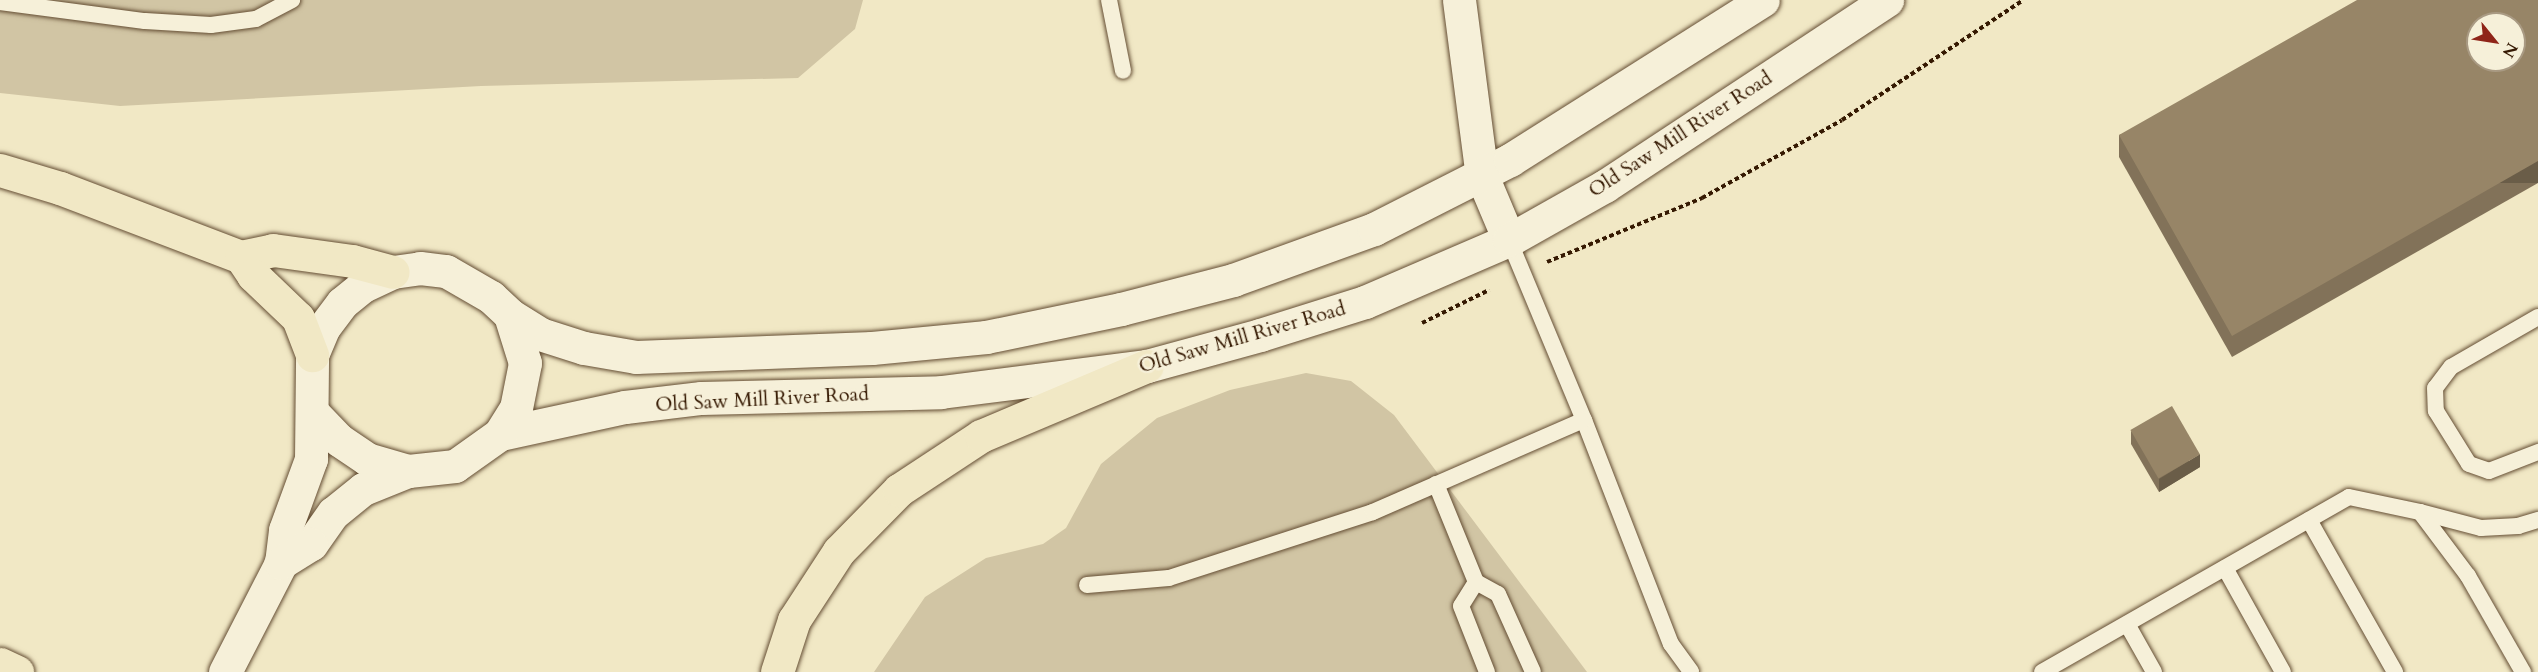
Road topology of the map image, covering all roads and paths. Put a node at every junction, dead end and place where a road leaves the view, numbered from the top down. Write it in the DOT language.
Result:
graph roads {
  1 [pos="292,0"];
  2 [pos="1108,0"];
  3 [pos="1459,0"];
  4 [pos="1763,0"];
  5 [pos="1887,0"];
  6 [pos="2024,0"];
  7 [pos="0,2"];
  8 [pos="61,5"];
  9 [pos="1123,71"];
  10 [pos="0,170"];
  11 [pos="1482,176"];
  12 [pos="1509,240"];
  13 [pos="241,257"];
  14 [pos="1524,272"];
  15 [pos="393,273"];
  16 [pos="510,315"];
  17 [pos="2538,317"];
  18 [pos="1422,323"];
  19 [pos="312,355"];
  20 [pos="1147,366"];
  21 [pos="315,414"];
  22 [pos="1584,420"];
  23 [pos="500,434"];
  24 [pos="2538,452"];
  25 [pos="408,471"];
  26 [pos="1436,484"];
  27 [pos="2420,512"];
  28 [pos="2309,520"];
  29 [pos="2538,520"];
  30 [pos="281,563"];
  31 [pos="2224,568"];
  32 [pos="1476,582"];
  33 [pos="1087,585"];
  34 [pos="2127,624"];
  35 [pos="0,664"];
  36 [pos="17,672"];
  37 [pos="225,672"];
  38 [pos="777,672"];
  39 [pos="1487,672"];
  40 [pos="1533,672"];
  41 [pos="1691,672"];
  42 [pos="2042,672"];
  43 [pos="2154,672"];
  44 [pos="2283,672"];
  45 [pos="2395,672"];
  46 [pos="2523,672"];
  1 -- 8 [label="lane"];
  2 -- 9 [label="lane"];
  3 -- 11 [label="street"];
  4 -- 11 [label="street"];
  5 -- 12 [label="street, Old Saw Mill River Road"];
  6 -- 14 [label="path"];
  7 -- 8 [label="lane"];
  10 -- 13 [label="main road"];
  11 -- 12 [label="street"];
  11 -- 16 [label="street"];
  12 -- 14 [label="lane"];
  12 -- 20 [label="street, Old Saw Mill River Road"];
  13 -- 15 [label="main road"];
  13 -- 19 [label="main road"];
  14 -- 18 [label="path"];
  14 -- 22 [label="lane"];
  15 -- 16 [label="street"];
  15 -- 19 [label="street"];
  16 -- 23 [label="street"];
  17 -- 24 [label="lane"];
  19 -- 21 [label="street"];
  20 -- 23 [label="street, Old Saw Mill River Road"];
  20 -- 38 [label="main road"];
  21 -- 25 [label="street"];
  21 -- 30 [label="street"];
  22 -- 26 [label="lane"];
  22 -- 41 [label="lane"];
  23 -- 25 [label="street, Old Saw Mill River Road"];
  25 -- 30 [label="street, Old Saw Mill River Road"];
  26 -- 32 [label="lane"];
  26 -- 33 [label="lane"];
  27 -- 28 [label="lane"];
  27 -- 29 [label="lane"];
  27 -- 46 [label="lane"];
  28 -- 31 [label="lane"];
  28 -- 45 [label="lane"];
  30 -- 37 [label="street"];
  31 -- 34 [label="lane"];
  31 -- 44 [label="lane"];
  32 -- 39 [label="lane"];
  32 -- 40 [label="lane"];
  34 -- 42 [label="lane"];
  34 -- 43 [label="lane"];
  35 -- 36 [label="main road"];
}
